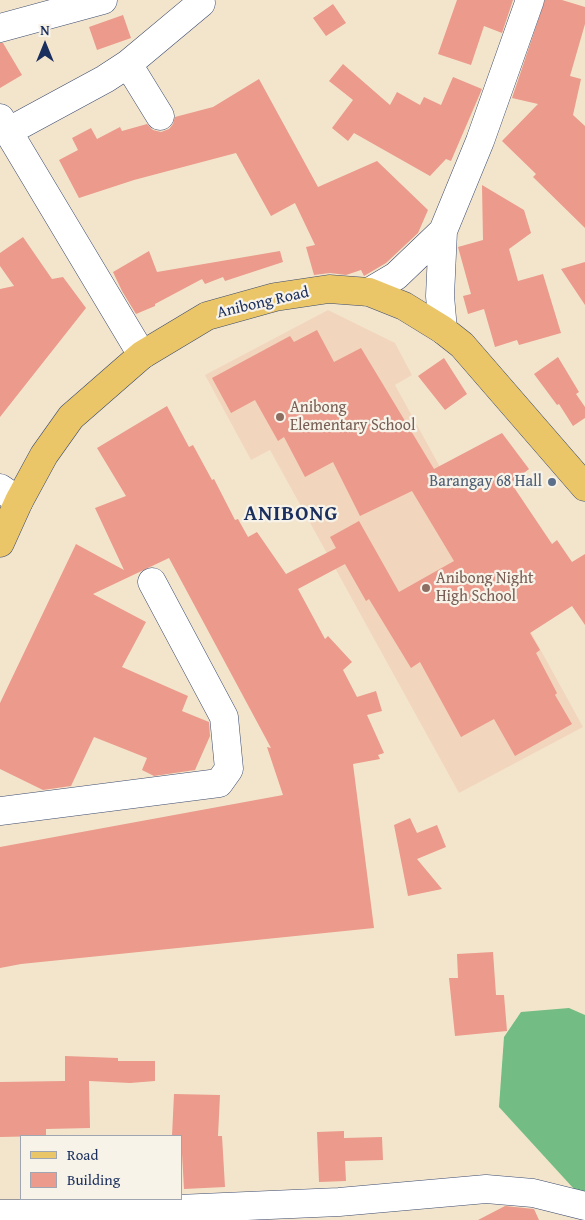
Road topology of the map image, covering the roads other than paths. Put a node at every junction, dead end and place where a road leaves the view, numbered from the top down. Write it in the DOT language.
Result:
graph roads {
  1 [pos="103,0"];
  2 [pos="530,0"];
  3 [pos="201,2"];
  4 [pos="0,28"];
  5 [pos="128,64"];
  6 [pos="160,116"];
  7 [pos="4,124"];
  8 [pos="443,231"];
  9 [pos="369,292"];
  10 [pos="443,330"];
  11 [pos="142,355"];
  12 [pos="585,487"];
  13 [pos="10,495"];
  14 [pos="0,543"];
  15 [pos="152,582"];
  16 [pos="0,811"];
  17 [pos="585,1206"];
  18 [pos="0,1214"];
  19 [pos="64,1217"];
  1 -- 4 [label="street"];
  2 -- 8 [label="street"];
  3 -- 5 [label="street"];
  5 -- 6 [label="street"];
  5 -- 7 [label="street"];
  7 -- 11 [label="street"];
  8 -- 9 [label="street"];
  8 -- 10 [label="street"];
  9 -- 10 [label="main road, Anibong Road"];
  9 -- 11 [label="main road, Anibong Road"];
  10 -- 12 [label="main road, Anibong Road"];
  11 -- 13 [label="main road, Anibong Road"];
  13 -- 14 [label="main road, Anibong Road"];
  15 -- 16 [label="street"];
  17 -- 19 [label="street"];
  18 -- 19 [label="street"];
}
